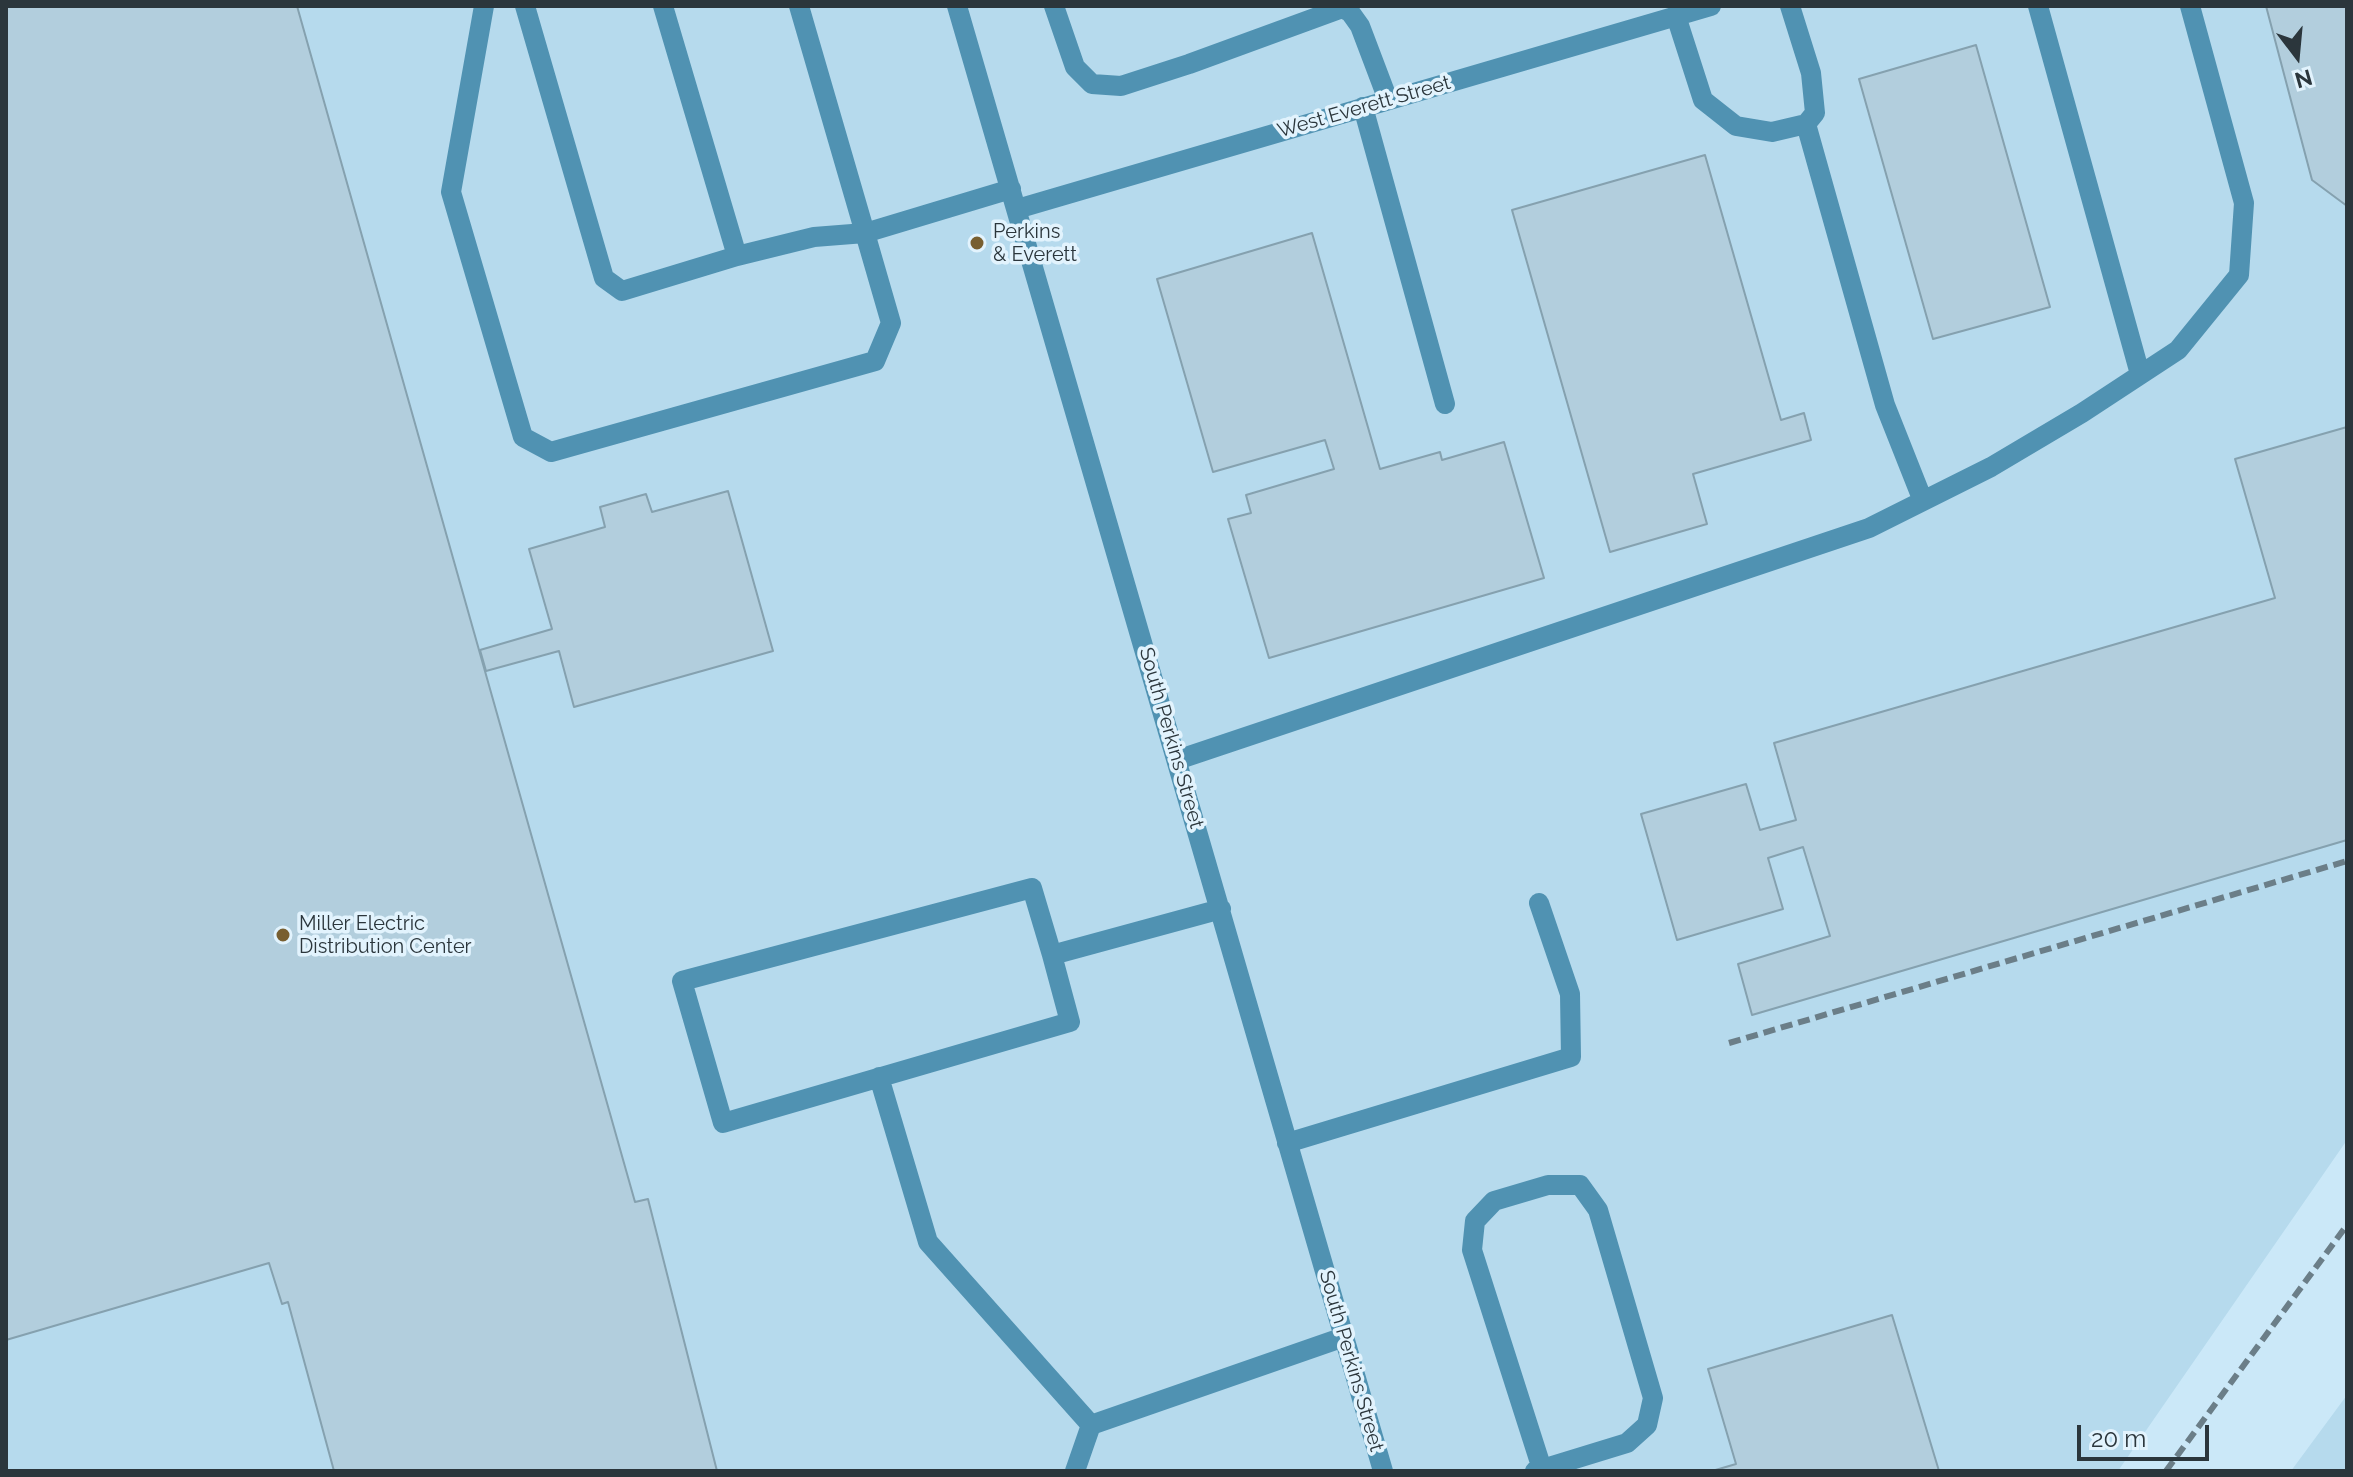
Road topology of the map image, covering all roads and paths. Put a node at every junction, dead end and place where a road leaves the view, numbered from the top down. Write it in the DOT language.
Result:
graph roads {
  1 [pos="484,6"];
  2 [pos="525,6"];
  3 [pos="663,6"];
  4 [pos="799,6"];
  5 [pos="957,6"];
  6 [pos="1054,6"];
  7 [pos="1711,6"];
  8 [pos="1790,6"];
  9 [pos="2038,6"];
  10 [pos="2190,6"];
  11 [pos="1676,16"];
  12 [pos="1388,100"];
  13 [pos="1363,107"];
  14 [pos="1806,124"];
  15 [pos="1014,199"];
  16 [pos="865,233"];
  17 [pos="737,256"];
  18 [pos="2140,374"];
  19 [pos="1445,404"];
  20 [pos="1923,501"];
  21 [pos="1177,760"];
  22 [pos="1539,903"];
  23 [pos="1221,909"];
  24 [pos="1052,955"];
  25 [pos="879,1077"];
  26 [pos="1287,1143"];
  27 [pos="1344,1337"];
  28 [pos="1091,1425"];
  29 [pos="1538,1470"];
  30 [pos="1075,1471"];
  31 [pos="1383,1471"];
  1 -- 16 [label="street"];
  2 -- 17 [label="street, West Everett Street"];
  3 -- 17 [label="street"];
  4 -- 16 [label="street"];
  5 -- 15 [label="street, South Perkins Street"];
  6 -- 12 [label="street"];
  7 -- 11 [label="street, West Everett Street"];
  8 -- 14 [label="street"];
  9 -- 18 [label="street"];
  10 -- 18 [label="street"];
  11 -- 12 [label="street, West Everett Street"];
  11 -- 14 [label="street"];
  12 -- 13 [label="street, West Everett Street"];
  13 -- 15 [label="street, West Everett Street"];
  13 -- 19 [label="street"];
  14 -- 20 [label="street"];
  15 -- 16 [label="street, West Everett Street"];
  15 -- 21 [label="street, South Perkins Street"];
  16 -- 17 [label="street, West Everett Street"];
  18 -- 20 [label="street"];
  20 -- 21 [label="street"];
  21 -- 23 [label="street, South Perkins Street"];
  22 -- 26 [label="street"];
  23 -- 24 [label="street"];
  23 -- 26 [label="street, South Perkins Street"];
  24 -- 25 [label="street"];
  24 -- 25 [label="street"];
  25 -- 28 [label="street"];
  26 -- 27 [label="street, South Perkins Street"];
  27 -- 28 [label="street"];
  27 -- 31 [label="street, South Perkins Street"];
  28 -- 30 [label="street"];
  29 -- 29 [label="street"];
}
